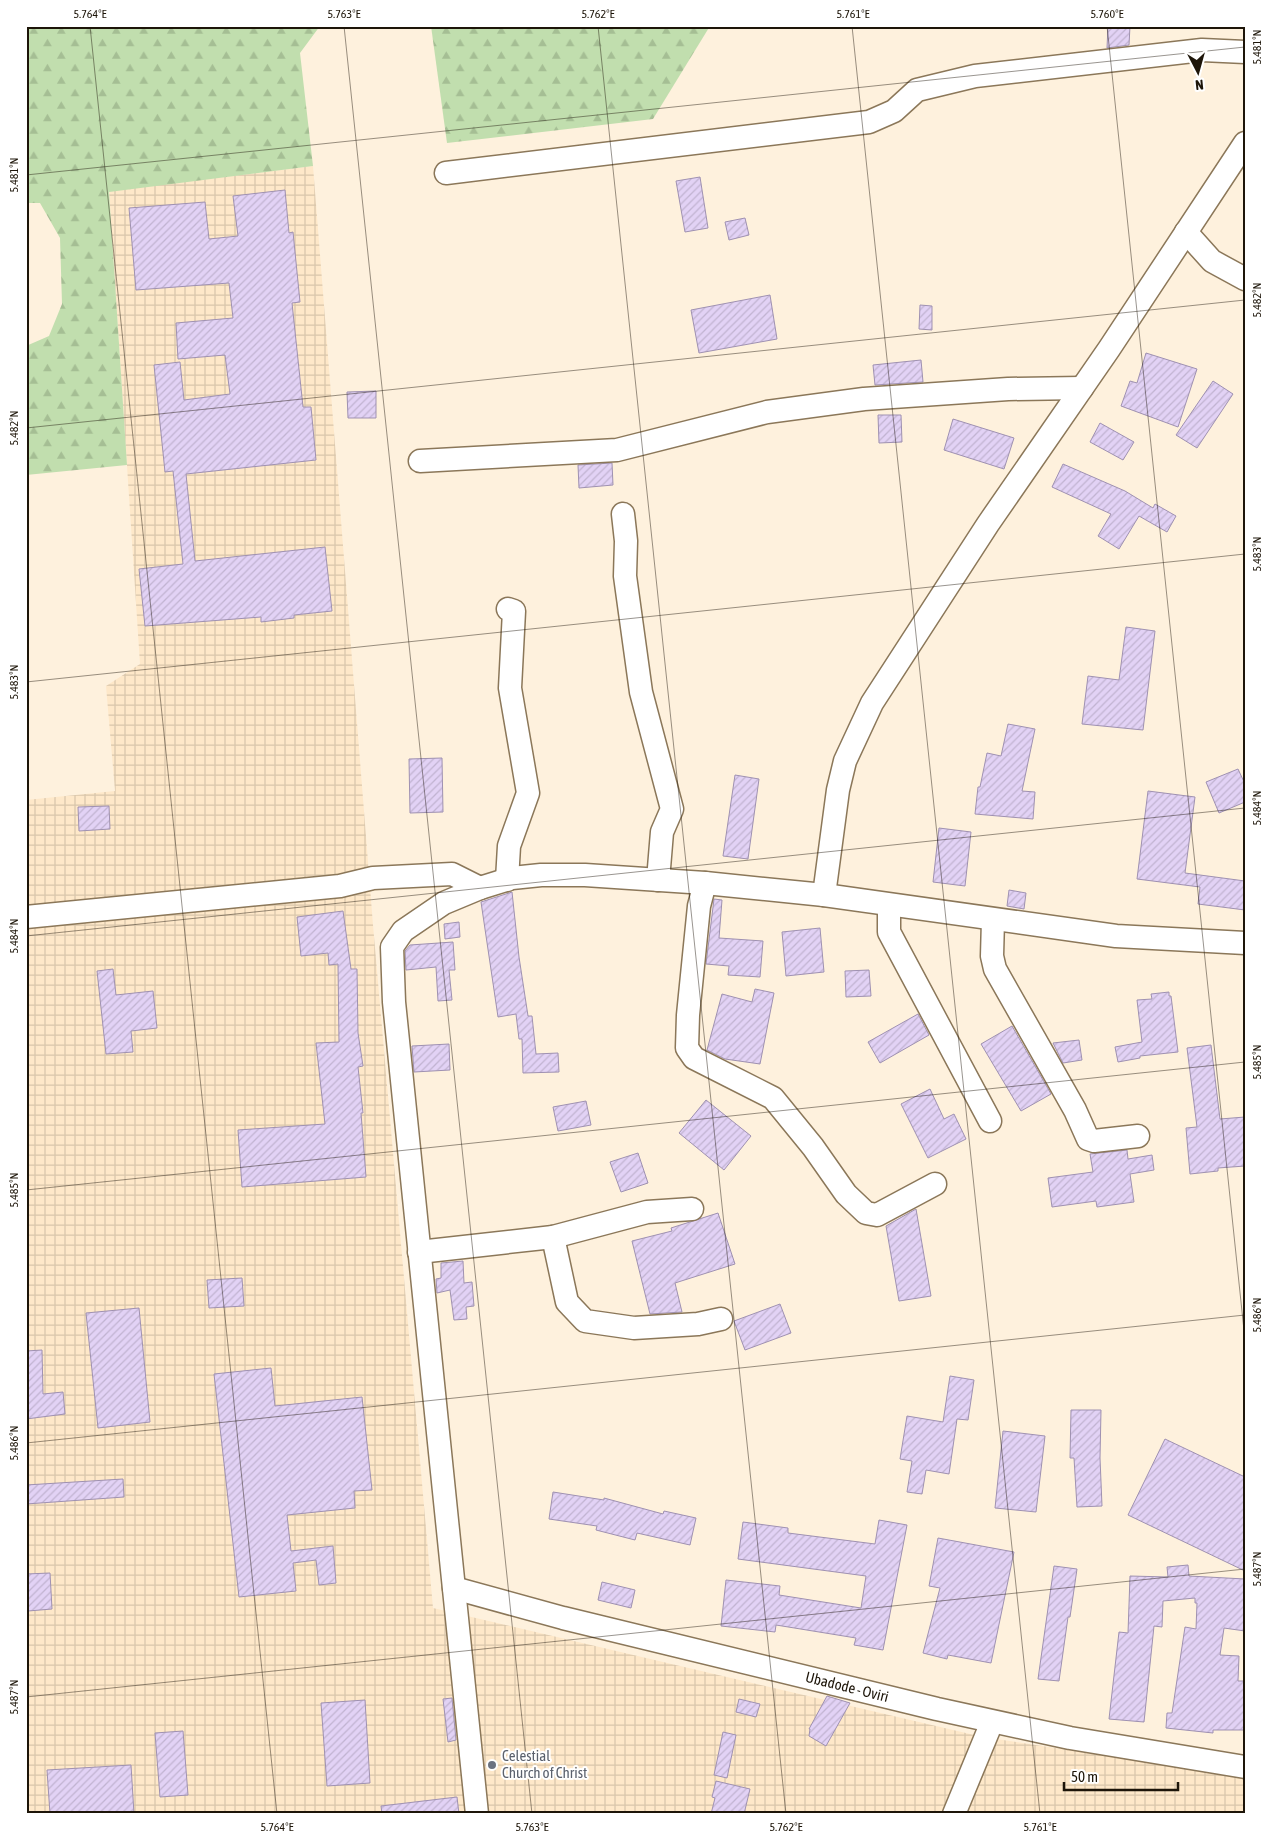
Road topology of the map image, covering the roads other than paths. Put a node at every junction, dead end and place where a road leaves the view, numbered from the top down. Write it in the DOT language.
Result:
graph roads {
  1 [pos="1245,52"];
  2 [pos="1245,143"];
  3 [pos="446,173"];
  4 [pos="1186,232"];
  5 [pos="1245,280"];
  6 [pos="1082,388"];
  7 [pos="420,461"];
  8 [pos="623,514"];
  9 [pos="508,609"];
  10 [pos="507,880"];
  11 [pos="658,880"];
  12 [pos="705,882"];
  13 [pos="480,888"];
  14 [pos="824,895"];
  15 [pos="889,906"];
  16 [pos="26,917"];
  17 [pos="993,920"];
  18 [pos="1245,943"];
  19 [pos="990,1121"];
  20 [pos="1138,1136"];
  21 [pos="935,1184"];
  22 [pos="692,1209"];
  23 [pos="553,1236"];
  24 [pos="419,1252"];
  25 [pos="721,1318"];
  26 [pos="454,1588"];
  27 [pos="992,1722"];
  28 [pos="1245,1767"];
  29 [pos="477,1814"];
  30 [pos="954,1814"];
  1 -- 3 [label="street"];
  2 -- 4 [label="street"];
  4 -- 5 [label="street"];
  4 -- 6 [label="street"];
  6 -- 7 [label="street"];
  6 -- 14 [label="street"];
  8 -- 11 [label="street"];
  9 -- 10 [label="street"];
  10 -- 11 [label="street"];
  10 -- 13 [label="street"];
  11 -- 12 [label="street"];
  12 -- 14 [label="street"];
  12 -- 21 [label="street"];
  13 -- 16 [label="street"];
  13 -- 24 [label="street"];
  14 -- 15 [label="street"];
  15 -- 17 [label="street"];
  15 -- 19 [label="street"];
  17 -- 18 [label="street"];
  17 -- 20 [label="street"];
  22 -- 23 [label="street"];
  23 -- 24 [label="street"];
  23 -- 25 [label="street"];
  24 -- 26 [label="street"];
  26 -- 27 [label="street, Ubadode - Oviri"];
  26 -- 29 [label="street"];
  27 -- 28 [label="street, Ubadode - Oviri"];
  27 -- 30 [label="street"];
}
